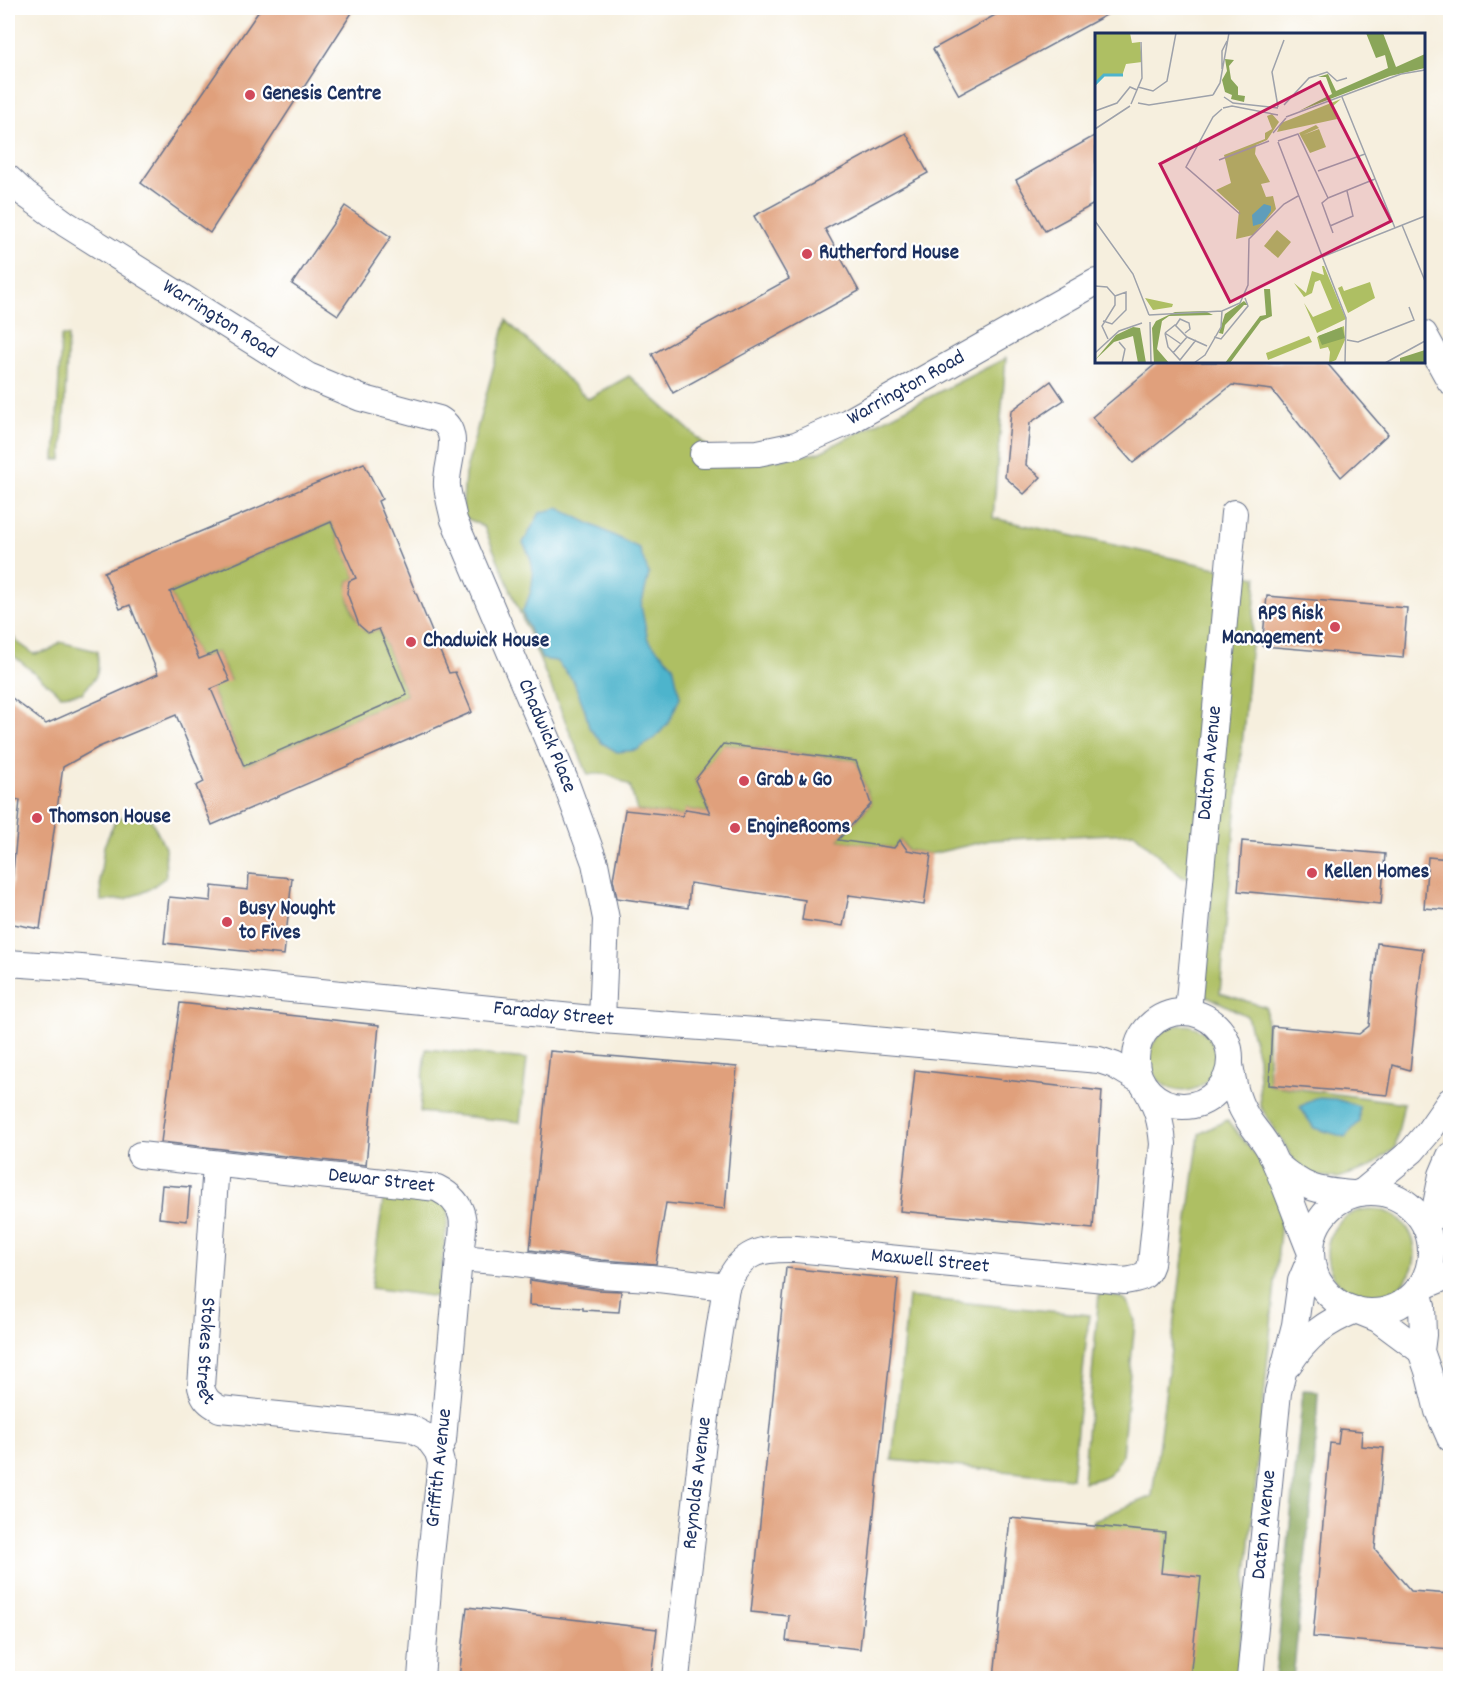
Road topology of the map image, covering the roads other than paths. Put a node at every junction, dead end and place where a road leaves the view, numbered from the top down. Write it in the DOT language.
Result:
graph roads {
  1 [pos="8,178"];
  2 [pos="1095,283"];
  3 [pos="1425,336"];
  4 [pos="1450,381"];
  5 [pos="449,426"];
  6 [pos="703,454"];
  7 [pos="1234,513"];
  8 [pos="8,963"];
  9 [pos="1188,1011"];
  10 [pos="602,1020"];
  11 [pos="1141,1037"];
  12 [pos="1099,1060"];
  13 [pos="1230,1065"];
  14 [pos="1143,1084"];
  15 [pos="1450,1101"];
  16 [pos="1196,1104"];
  17 [pos="1246,1116"];
  18 [pos="1163,1144"];
  19 [pos="140,1155"];
  20 [pos="1450,1156"];
  21 [pos="216,1164"];
  22 [pos="1276,1164"];
  23 [pos="1356,1194"];
  24 [pos="1435,1232"];
  25 [pos="1311,1255"];
  26 [pos="459,1258"];
  27 [pos="1450,1275"];
  28 [pos="726,1287"];
  29 [pos="1419,1288"];
  30 [pos="1356,1310"];
  31 [pos="1421,1351"];
  32 [pos="1284,1372"];
  33 [pos="1450,1438"];
  34 [pos="438,1452"];
  35 [pos="421,1678"];
  36 [pos="676,1678"];
  37 [pos="1250,1678"];
  1 -- 5 [label="street, Warrington Road"];
  2 -- 6 [label="street, Warrington Road"];
  3 -- 4 [label="street"];
  5 -- 10 [label="street, Chadwick Place"];
  7 -- 9 [label="street, Dalton Avenue"];
  8 -- 10 [label="street, Faraday Street"];
  9 -- 11 [label="street"];
  9 -- 13 [label="street"];
  10 -- 12 [label="street, Faraday Street"];
  11 -- 12 [label="street"];
  11 -- 14 [label="street"];
  12 -- 14 [label="street, Faraday Street"];
  13 -- 16 [label="street"];
  13 -- 17 [label="street"];
  14 -- 16 [label="street"];
  14 -- 18 [label="street, Maxwell Street"];
  15 -- 23 [label="street"];
  16 -- 17 [label="street"];
  16 -- 18 [label="street, Maxwell Street"];
  17 -- 22 [label="street"];
  18 -- 28 [label="street, Maxwell Street"];
  19 -- 21 [label="street, Dewar Street"];
  20 -- 24 [label="street"];
  21 -- 26 [label="street, Dewar Street"];
  21 -- 34 [label="street, Stokes Street"];
  22 -- 23 [label="street"];
  22 -- 25 [label="street"];
  23 -- 24 [label="street"];
  23 -- 25 [label="street"];
  24 -- 29 [label="street"];
  25 -- 30 [label="street"];
  25 -- 32 [label="street, Daten Avenue"];
  26 -- 28 [label="street"];
  26 -- 34 [label="street, Griffith Avenue"];
  27 -- 29 [label="street"];
  28 -- 36 [label="street, Reynolds Avenue"];
  29 -- 30 [label="street"];
  29 -- 31 [label="street"];
  30 -- 31 [label="street"];
  30 -- 32 [label="street, Daten Avenue"];
  31 -- 33 [label="street"];
  32 -- 37 [label="street, Daten Avenue"];
  34 -- 35 [label="street, Griffith Avenue"];
}
